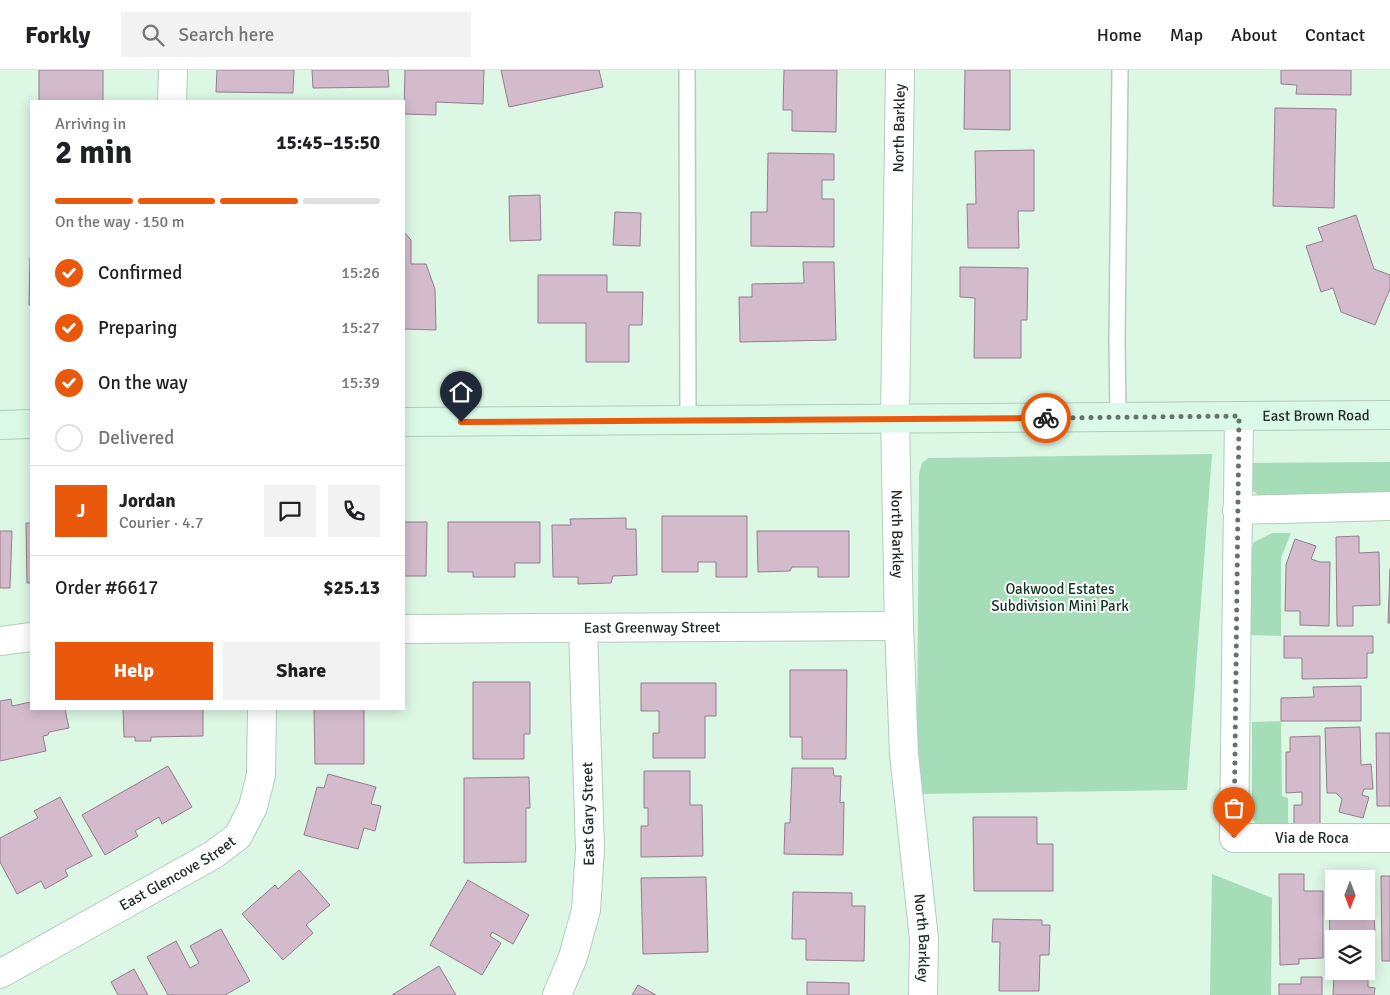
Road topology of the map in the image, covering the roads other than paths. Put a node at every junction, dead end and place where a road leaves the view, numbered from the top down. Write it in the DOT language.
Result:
graph roads {
  1 [pos="173,70"];
  2 [pos="687,70"];
  3 [pos="900,70"];
  4 [pos="1120,70"];
  5 [pos="172,100"];
  6 [pos="1390,415"];
  7 [pos="1239,416"];
  8 [pos="1118,417"];
  9 [pos="895,418"];
  10 [pos="688,421"];
  11 [pos="405,422"];
  12 [pos="0,424"];
  13 [pos="30,424"];
  14 [pos="1390,506"];
  15 [pos="1237,510"];
  16 [pos="899,626"];
  17 [pos="583,628"];
  18 [pos="405,629"];
  19 [pos="30,638"];
  20 [pos="0,641"];
  21 [pos="262,710"];
  22 [pos="1390,838"];
  23 [pos="0,974"];
  24 [pos="557,995"];
  25 [pos="923,995"];
  1 -- 5 [label="street"];
  2 -- 10 [label="lane"];
  3 -- 9 [label="street, North Barkley"];
  4 -- 8 [label="lane"];
  6 -- 7 [label="main road, East Brown Road"];
  7 -- 8 [label="main road, East Brown Road"];
  7 -- 15 [label="street"];
  8 -- 9 [label="main road, East Brown Road"];
  9 -- 10 [label="main road, East Brown Road"];
  9 -- 16 [label="street, North Barkley"];
  10 -- 11 [label="main road, East Brown Road"];
  12 -- 13 [label="main road"];
  14 -- 15 [label="street"];
  15 -- 22 [label="street, Via de Roca"];
  16 -- 17 [label="street, East Greenway Street"];
  16 -- 25 [label="street, North Barkley"];
  17 -- 18 [label="street, East Greenway Street"];
  17 -- 24 [label="street, East Gary Street"];
  19 -- 20 [label="street"];
  21 -- 23 [label="street, East Glencove Street"];
}
